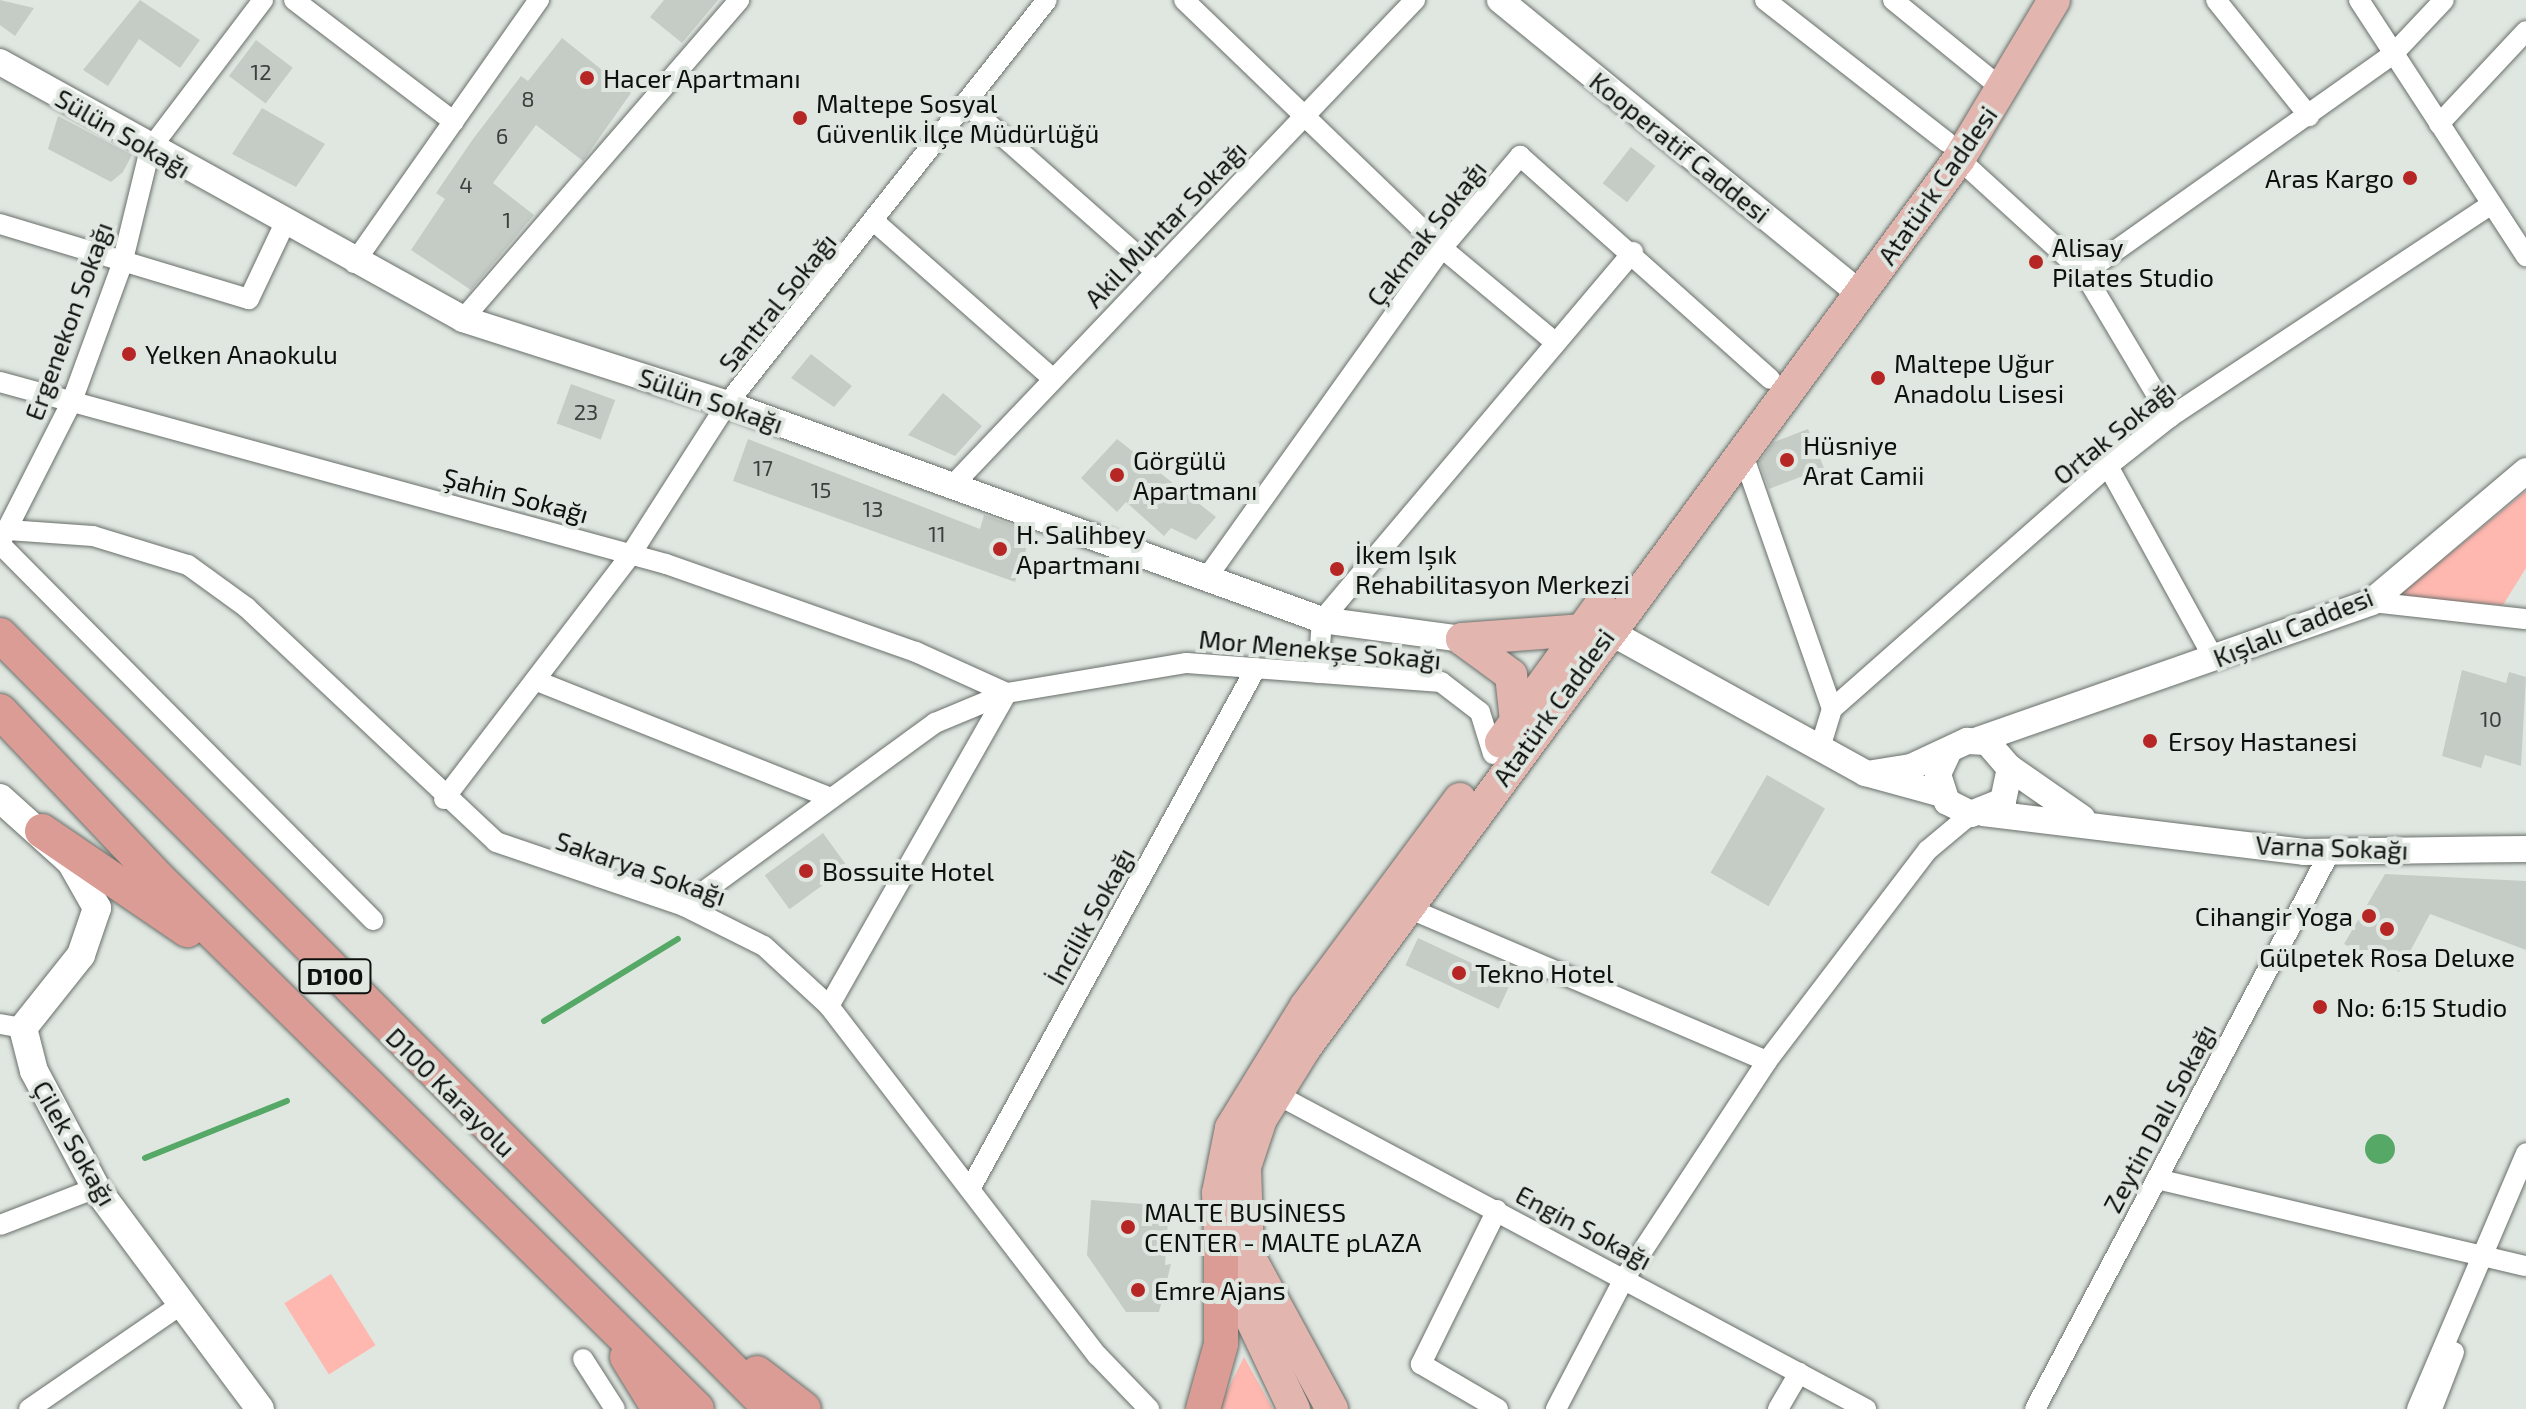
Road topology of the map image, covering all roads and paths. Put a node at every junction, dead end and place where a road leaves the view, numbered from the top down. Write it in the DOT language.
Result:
graph roads {
  1 [pos="263,0"];
  2 [pos="294,0"];
  3 [pos="539,0"];
  4 [pos="739,0"];
  5 [pos="1047,0"];
  6 [pos="1184,0"];
  7 [pos="1415,0"];
  8 [pos="1500,0"];
  9 [pos="1765,0"];
  10 [pos="1893,0"];
  11 [pos="2032,0"];
  12 [pos="2054,0"];
  13 [pos="2216,0"];
  14 [pos="2359,0"];
  15 [pos="2444,0"];
  16 [pos="2526,31"];
  17 [pos="2393,54"];
  18 [pos="0,62"];
  19 [pos="1989,78"];
  20 [pos="965,103"];
  21 [pos="2309,116"];
  22 [pos="1303,120"];
  23 [pos="454,122"];
  24 [pos="2439,124"];
  25 [pos="150,149"];
  26 [pos="1953,150"];
  27 [pos="2487,207"];
  28 [pos="875,222"];
  29 [pos="0,224"];
  30 [pos="284,225"];
  31 [pos="1442,248"];
  32 [pos="1633,252"];
  33 [pos="2526,256"];
  34 [pos="354,263"];
  35 [pos="122,264"];
  36 [pos="1156,272"];
  37 [pos="2084,273"];
  38 [pos="1854,288"];
  39 [pos="463,319"];
  40 [pos="1556,343"];
  41 [pos="1052,378"];
  42 [pos="1770,379"];
  43 [pos="0,382"];
  44 [pos="72,401"];
  45 [pos="727,404"];
  46 [pos="2170,417"];
  47 [pos="1741,449"];
  48 [pos="2108,466"];
  49 [pos="2526,471"];
  50 [pos="953,485"];
  51 [pos="3,539"];
  52 [pos="631,554"];
  53 [pos="1208,576"];
  54 [pos="2371,602"];
  55 [pos="2526,619"];
  56 [pos="1322,620"];
  57 [pos="0,635"];
  58 [pos="1462,639"];
  59 [pos="1588,640"];
  60 [pos="2214,659"];
  61 [pos="1256,668"];
  62 [pos="1318,673"];
  63 [pos="537,681"];
  64 [pos="1007,693"];
  65 [pos="1832,709"];
  66 [pos="0,711"];
  67 [pos="2073,711"];
  68 [pos="1516,721"];
  69 [pos="1978,740"];
  70 [pos="1820,748"];
  71 [pos="1949,750"];
  72 [pos="1493,754"];
  73 [pos="2009,766"];
  74 [pos="1865,773"];
  75 [pos="826,796"];
  76 [pos="1944,798"];
  77 [pos="444,799"];
  78 [pos="1,800"];
  79 [pos="1977,813"];
  80 [pos="2092,824"];
  81 [pos="42,831"];
  82 [pos="2526,849"];
  83 [pos="1928,850"];
  84 [pos="2330,852"];
  85 [pos="684,906"];
  86 [pos="1408,908"];
  87 [pos="373,920"];
  88 [pos="272,992"];
  89 [pos="829,1006"];
  90 [pos="12,1026"];
  91 [pos="1767,1061"];
  92 [pos="1276,1094"];
  93 [pos="2526,1153"];
  94 [pos="2157,1179"];
  95 [pos="96,1188"];
  96 [pos="970,1189"];
  97 [pos="1497,1210"];
  98 [pos="0,1225"];
  99 [pos="2484,1253"];
  100 [pos="1221,1255"];
  101 [pos="2526,1266"];
  102 [pos="1624,1279"];
  103 [pos="183,1303"];
  104 [pos="673,1314"];
  105 [pos="606,1322"];
  106 [pos="583,1359"];
  107 [pos="1799,1373"];
  108 [pos="38,1407"];
  109 [pos="260,1409"];
  110 [pos="615,1409"];
  111 [pos="659,1409"];
  112 [pos="697,1409"];
  113 [pos="771,1409"];
  114 [pos="804,1409"];
  115 [pos="1149,1409"];
  116 [pos="1203,1409"];
  117 [pos="1294,1409"];
  118 [pos="1332,1409"];
  119 [pos="1498,1409"];
  120 [pos="1556,1409"];
  121 [pos="1778,1409"];
  122 [pos="1866,1409"];
  123 [pos="2035,1409"];
  124 [pos="2417,1409"];
  125 [pos="2432,1409"];
  1 -- 25 [label="street, Ergenekon Sokağı"];
  2 -- 23 [label="street"];
  3 -- 23 [label="street"];
  4 -- 39 [label="street"];
  5 -- 20 [label="street, Santral Sokağı"];
  6 -- 22 [label="street"];
  7 -- 22 [label="street, Akil Muhtar Sokağı"];
  8 -- 38 [label="street, Kooperatif Caddesi"];
  9 -- 26 [label="street"];
  10 -- 19 [label="street"];
  11 -- 19 [label="main road, Atatürk Caddesi"];
  12 -- 26 [label="main road, Atatürk Caddesi"];
  13 -- 21 [label="street"];
  14 -- 17 [label="street"];
  15 -- 17 [label="street"];
  16 -- 24 [label="street"];
  17 -- 21 [label="street"];
  17 -- 24 [label="street"];
  18 -- 25 [label="street, Sülün Sokağı"];
  19 -- 26 [label="main road, Atatürk Caddesi"];
  20 -- 28 [label="street, Santral Sokağı"];
  20 -- 36 [label="street"];
  21 -- 37 [label="street"];
  22 -- 31 [label="street"];
  22 -- 36 [label="street, Akil Muhtar Sokağı"];
  23 -- 34 [label="street"];
  24 -- 27 [label="street"];
  25 -- 30 [label="street, Sülün Sokağı"];
  25 -- 35 [label="street, Ergenekon Sokağı"];
  26 -- 37 [label="street"];
  26 -- 38 [label="main road, Atatürk Caddesi"];
  27 -- 33 [label="street"];
  27 -- 46 [label="street, Ortak Sokağı"];
  28 -- 41 [label="street"];
  28 -- 45 [label="street, Santral Sokağı"];
  29 -- 35 [label="street"];
  30 -- 34 [label="street, Sülün Sokağı"];
  30 -- 35 [label="street"];
  31 -- 32 [label="street, Çakmak Sokağı"];
  31 -- 40 [label="street"];
  31 -- 53 [label="street, Çakmak Sokağı"];
  32 -- 40 [label="street"];
  32 -- 42 [label="street, Çakmak Sokağı"];
  34 -- 39 [label="street, Sülün Sokağı"];
  35 -- 44 [label="street, Ergenekon Sokağı"];
  36 -- 41 [label="street, Akil Muhtar Sokağı"];
  37 -- 46 [label="street"];
  38 -- 42 [label="main road, Atatürk Caddesi"];
  38 -- 47 [label="main road, Atatürk Caddesi"];
  39 -- 45 [label="street, Sülün Sokağı"];
  40 -- 56 [label="street"];
  41 -- 50 [label="street, Akil Muhtar Sokağı"];
  42 -- 59 [label="main road, Atatürk Caddesi"];
  43 -- 44 [label="street, Şahin Sokağı"];
  44 -- 51 [label="street, Ergenekon Sokağı"];
  44 -- 52 [label="street, Şahin Sokağı"];
  45 -- 50 [label="street, Sülün Sokağı"];
  45 -- 52 [label="street, Santral Sokağı"];
  46 -- 48 [label="street, Ortak Sokağı"];
  47 -- 59 [label="main road, Atatürk Caddesi"];
  47 -- 65 [label="street"];
  48 -- 60 [label="street"];
  48 -- 65 [label="street, Ortak Sokağı"];
  49 -- 54 [label="street, Kışlalı Caddesi"];
  50 -- 53 [label="street, Sülün Sokağı"];
  51 -- 77 [label="street, Sakarya Sokağı"];
  51 -- 87 [label="street"];
  52 -- 63 [label="street, Santral Sokağı"];
  52 -- 64 [label="street, Şahin Sokağı"];
  53 -- 56 [label="street, Sülün Sokağı"];
  54 -- 55 [label="street"];
  54 -- 60 [label="street, Kışlalı Caddesi"];
  56 -- 58 [label="street, Sülün Sokağı"];
  56 -- 62 [label="street"];
  57 -- 104 [label="highway, D100 Karayolu / D100"];
  58 -- 59 [label="main road"];
  58 -- 68 [label="main road"];
  59 -- 68 [label="main road, Atatürk Caddesi"];
  59 -- 70 [label="street"];
  59 -- 86 [label="main road, Atatürk Caddesi"];
  60 -- 67 [label="street, Kışlalı Caddesi"];
  61 -- 62 [label="street, Mor Menekşe Sokağı"];
  61 -- 64 [label="street, Mor Menekşe Sokağı"];
  61 -- 96 [label="street, İncilik Sokağı"];
  62 -- 72 [label="street, Mor Menekşe Sokağı"];
  63 -- 75 [label="street"];
  63 -- 77 [label="street, Santral Sokağı"];
  64 -- 75 [label="street, Mor Menekşe Sokağı"];
  64 -- 89 [label="street"];
  65 -- 70 [label="street"];
  66 -- 88 [label="highway, D100"];
  67 -- 69 [label="street, Kışlalı Caddesi"];
  67 -- 73 [label="street, Kışlalı Caddesi"];
  68 -- 72 [label="main road, Atatürk Caddesi"];
  69 -- 71 [label="street"];
  69 -- 73 [label="street"];
  70 -- 74 [label="street"];
  71 -- 74 [label="street"];
  71 -- 76 [label="street"];
  72 -- 100 [label="main road, Atatürk Caddesi"];
  73 -- 79 [label="street"];
  73 -- 80 [label="street"];
  74 -- 76 [label="street"];
  75 -- 85 [label="street, Mor Menekşe Sokağı"];
  76 -- 79 [label="street"];
  76 -- 83 [label="street"];
  77 -- 85 [label="street, Sakarya Sokağı"];
  78 -- 81 [label="main road, Çilek Sokağı"];
  79 -- 80 [label="street, Varna Sokağı"];
  79 -- 83 [label="street"];
  80 -- 84 [label="street, Varna Sokağı"];
  81 -- 88 [label="highway"];
  81 -- 90 [label="main road, Çilek Sokağı"];
  82 -- 84 [label="street, Varna Sokağı"];
  83 -- 91 [label="street"];
  84 -- 94 [label="street, Zeytin Dalı Sokağı"];
  85 -- 89 [label="street, Sakarya Sokağı"];
  86 -- 91 [label="street"];
  86 -- 92 [label="main road, Atatürk Caddesi"];
  88 -- 105 [label="highway, D100"];
  89 -- 96 [label="street, Sakarya Sokağı"];
  90 -- 95 [label="main road, Çilek Sokağı"];
  91 -- 102 [label="street"];
  92 -- 97 [label="street, Engin Sokağı"];
  92 -- 118 [label="main road, Atatürk Caddesi"];
  93 -- 99 [label="street"];
  94 -- 99 [label="street"];
  94 -- 123 [label="street, Zeytin Dalı Sokağı"];
  95 -- 98 [label="street"];
  95 -- 103 [label="main road, Çilek Sokağı"];
  96 -- 115 [label="street, Sakarya Sokağı"];
  97 -- 102 [label="street, Engin Sokağı"];
  97 -- 119 [label="street"];
  99 -- 101 [label="street"];
  99 -- 124 [label="street"];
  99 -- 125 [label="street"];
  100 -- 116 [label="highway"];
  100 -- 117 [label="main road, Atatürk Caddesi"];
  102 -- 107 [label="street, Engin Sokağı"];
  102 -- 120 [label="street"];
  103 -- 108 [label="street"];
  103 -- 109 [label="main road, Çilek Sokağı"];
  104 -- 113 [label="highway, D100 Karayolu / D100"];
  104 -- 114 [label="highway"];
  105 -- 111 [label="highway"];
  105 -- 112 [label="highway, D100"];
  106 -- 110 [label="street"];
  107 -- 121 [label="street"];
  107 -- 122 [label="street, Engin Sokağı"];
}
